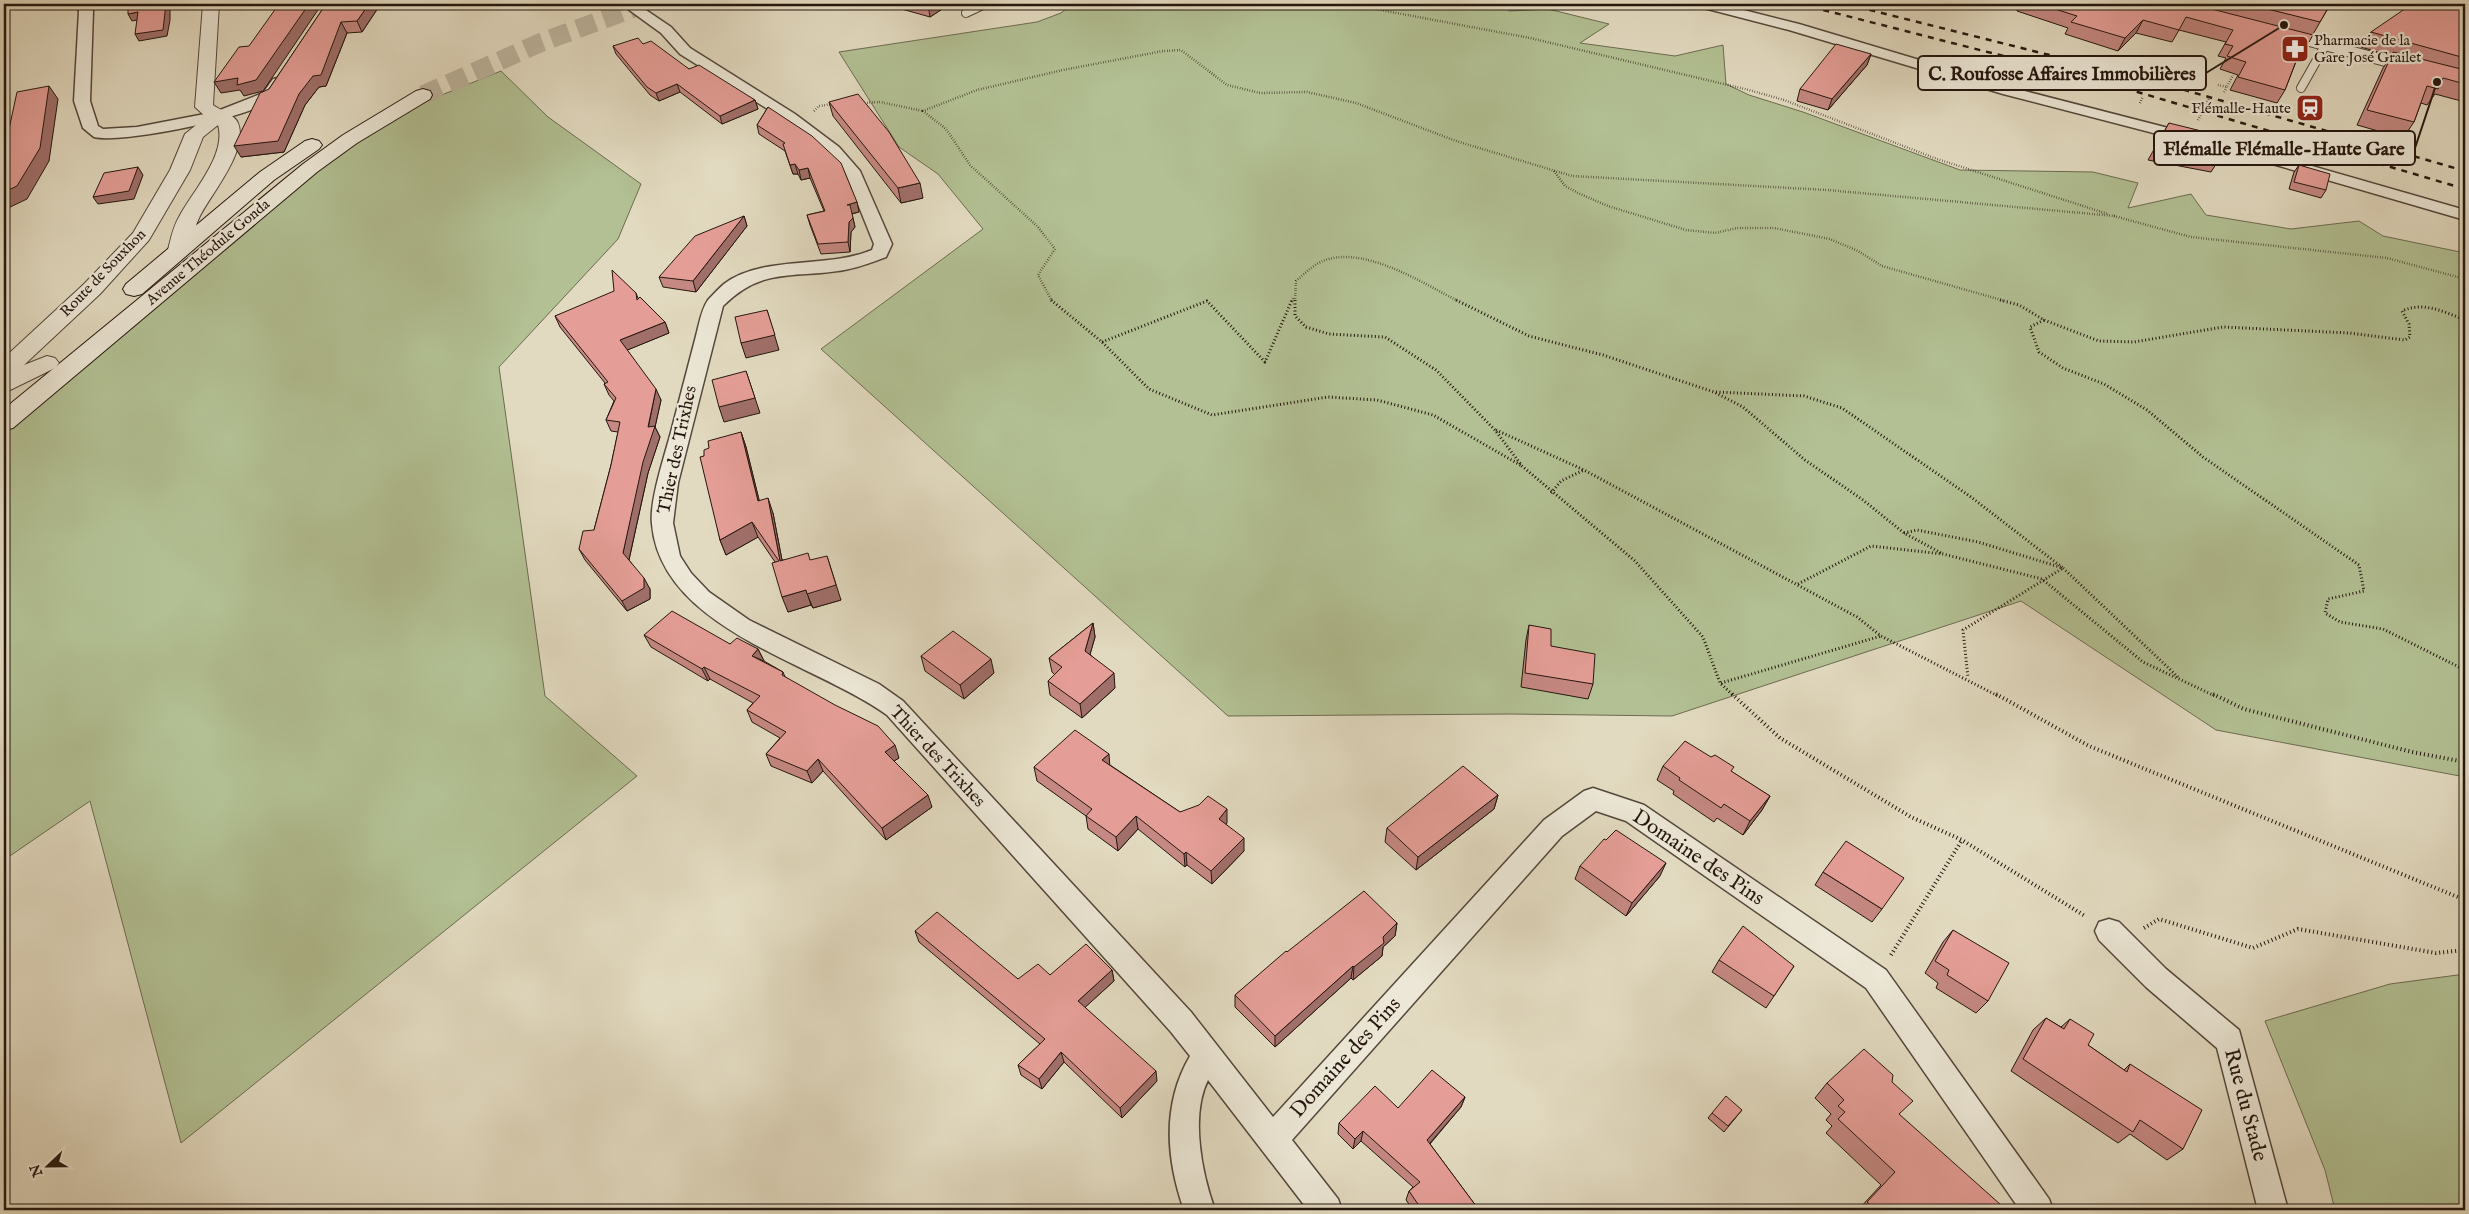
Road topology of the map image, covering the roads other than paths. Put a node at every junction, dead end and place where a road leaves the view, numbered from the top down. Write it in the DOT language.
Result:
graph roads {
  1 [pos="82,4"];
  2 [pos="211,4"];
  3 [pos="628,4"];
  4 [pos="985,4"];
  5 [pos="1706,4"];
  6 [pos="966,13"];
  7 [pos="2260,28"];
  8 [pos="2326,44"];
  9 [pos="285,73"];
  10 [pos="2465,82"];
  11 [pos="2301,88"];
  12 [pos="224,120"];
  13 [pos="2465,215"];
  14 [pos="179,250"];
  15 [pos="47,363"];
  16 [pos="4,371"];
  17 [pos="4,385"];
  18 [pos="4,400"];
  19 [pos="4,422"];
  20 [pos="2114,936"];
  21 [pos="1207,1054"];
  22 [pos="1274,1138"];
  23 [pos="1198,1210"];
  24 [pos="1327,1210"];
  25 [pos="2038,1210"];
  26 [pos="2273,1210"];
  1 -- 12 [label="street"];
  2 -- 12 [label="street"];
  3 -- 21 [label="street, Thier des Trixhes"];
  4 -- 6 [label="lane"];
  5 -- 13 [label="street"];
  7 -- 8 [label="street"];
  8 -- 10 [label="street"];
  8 -- 11 [label="lane"];
  9 -- 12 [label="street"];
  12 -- 14 [label="street"];
  12 -- 16 [label="street, Route de Souxhon"];
  14 -- 15 [label="street, Avenue Théodule Gonda"];
  14 -- 19 [label="street, Avenue Théodule Gonda"];
  15 -- 17 [label="street"];
  15 -- 18 [label="street, Avenue Théodule Gonda"];
  20 -- 26 [label="street, Rue du Stade"];
  21 -- 22 [label="street, Thier des Trixhes"];
  21 -- 23 [label="street"];
  22 -- 24 [label="street, Thier des Trixhes"];
  22 -- 25 [label="street, Domaine des Pins"];
}
